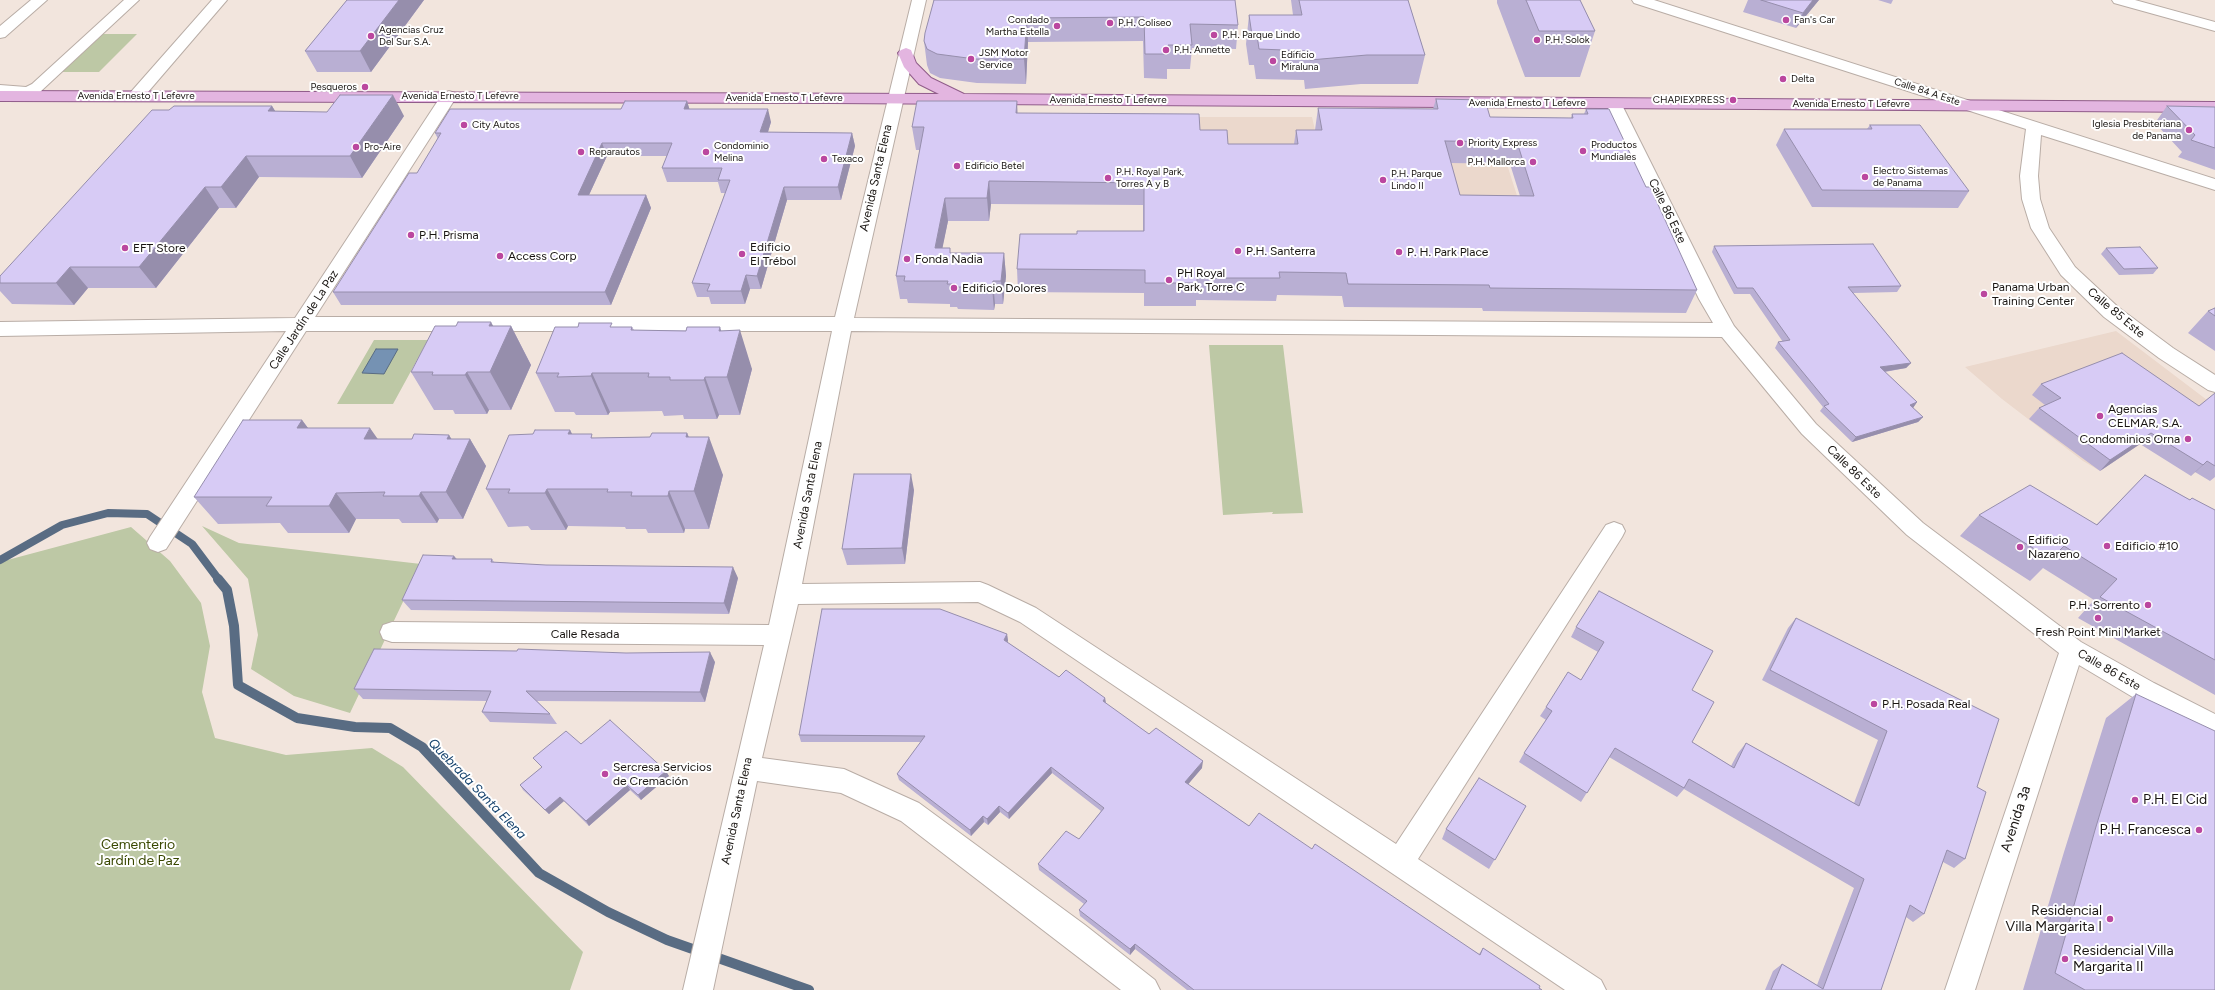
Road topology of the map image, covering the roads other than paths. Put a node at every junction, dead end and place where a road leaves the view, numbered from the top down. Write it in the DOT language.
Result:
graph roads {
  1 [pos="40,0"];
  2 [pos="132,0"];
  3 [pos="220,0"];
  4 [pos="919,0"];
  5 [pos="1639,0"];
  6 [pos="2118,0"];
  7 [pos="2215,27"];
  8 [pos="0,34"];
  9 [pos="906,53"];
  10 [pos="0,90"];
  11 [pos="31,94"];
  12 [pos="0,96"];
  13 [pos="136,96"];
  14 [pos="449,96"];
  15 [pos="895,99"];
  16 [pos="984,100"];
  17 [pos="1614,104"];
  18 [pos="1967,106"];
  19 [pos="2215,107"];
  20 [pos="2034,127"];
  21 [pos="2215,184"];
  22 [pos="301,324"];
  23 [pos="843,324"];
  24 [pos="0,329"];
  25 [pos="1727,330"];
  26 [pos="2215,385"];
  27 [pos="1614,531"];
  28 [pos="158,543"];
  29 [pos="788,594"];
  30 [pos="392,632"];
  31 [pos="778,635"];
  32 [pos="2072,649"];
  33 [pos="2215,726"];
  34 [pos="747,768"];
  35 [pos="1400,862"];
  36 [pos="698,990"];
  37 [pos="1145,990"];
  38 [pos="1591,990"];
  39 [pos="1960,990"];
  1 -- 8 [label="street"];
  2 -- 11 [label="street"];
  3 -- 13 [label="street"];
  4 -- 9 [label="street, Avenida Santa Elena"];
  5 -- 18 [label="street, Calle 84 A Este"];
  6 -- 7 [label="street"];
  9 -- 15 [label="street, Avenida Santa Elena"];
  9 -- 16 [label="main road"];
  10 -- 11 [label="street"];
  11 -- 12 [label="main road, Avenida Ernesto T Lefevre"];
  11 -- 13 [label="main road, Avenida Ernesto T Lefevre"];
  13 -- 14 [label="main road, Avenida Ernesto T Lefevre"];
  14 -- 15 [label="main road, Avenida Ernesto T Lefevre"];
  14 -- 22 [label="street, Calle Jardín de La Paz"];
  15 -- 16 [label="main road, Avenida Ernesto T Lefevre"];
  15 -- 23 [label="street, Avenida Santa Elena"];
  16 -- 17 [label="main road, Avenida Ernesto T Lefevre"];
  17 -- 18 [label="main road, Avenida Ernesto T Lefevre"];
  17 -- 25 [label="street, Calle 86 Este"];
  18 -- 19 [label="main road, Avenida Ernesto T Lefevre"];
  18 -- 20 [label="street, Calle 84 A Este"];
  20 -- 21 [label="street, Calle 84 A Este"];
  20 -- 26 [label="street, Calle 85 Este"];
  22 -- 23 [label="street"];
  22 -- 24 [label="street"];
  22 -- 28 [label="street, Calle Jardín de La Paz"];
  23 -- 25 [label="street"];
  23 -- 29 [label="street, Avenida Santa Elena"];
  25 -- 32 [label="street, Calle 86 Este"];
  27 -- 35 [label="street"];
  29 -- 31 [label="street, Avenida Santa Elena"];
  29 -- 35 [label="street"];
  30 -- 31 [label="street, Calle Resada"];
  31 -- 34 [label="street, Avenida Santa Elena"];
  32 -- 33 [label="street, Calle 86 Este"];
  32 -- 39 [label="street, Avenida 3a"];
  34 -- 36 [label="street, Avenida Santa Elena"];
  34 -- 37 [label="street"];
  35 -- 38 [label="street"];
}
